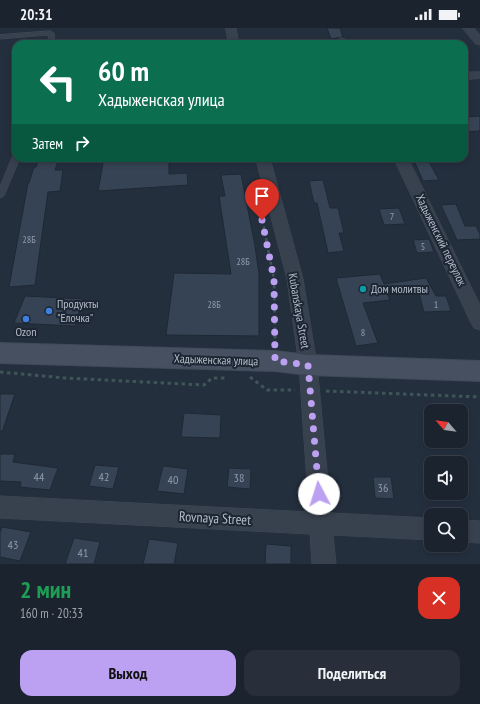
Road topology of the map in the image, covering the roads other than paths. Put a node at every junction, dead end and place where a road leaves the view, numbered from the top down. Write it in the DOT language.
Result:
graph roads {
  1 [pos="231,28"];
  2 [pos="468,28"];
  3 [pos="0,37"];
  4 [pos="52,40"];
  5 [pos="233,40"];
  6 [pos="480,42"];
  7 [pos="480,75"];
  8 [pos="468,76"];
  9 [pos="14,162"];
  10 [pos="264,162"];
  11 [pos="403,162"];
  12 [pos="0,196"];
  13 [pos="480,323"];
  14 [pos="0,353"];
  15 [pos="308,365"];
  16 [pos="480,372"];
  17 [pos="0,507"];
  18 [pos="321,524"];
  19 [pos="424,529"];
  20 [pos="468,531"];
  21 [pos="480,532"];
  22 [pos="324,564"];
  1 -- 5 [label="street"];
  2 -- 6 [label="street"];
  3 -- 4 [label="lane"];
  7 -- 8 [label="street"];
  9 -- 12 [label="lane"];
  10 -- 15 [label="street, Kubanskaya Street"];
  11 -- 13 [label="street, Хадыженский переулок"];
  14 -- 15 [label="main road, Хадыженская улица"];
  15 -- 16 [label="main road, Хадыженская улица"];
  15 -- 18 [label="street, Kubanskaya Street"];
  17 -- 18 [label="street, Rovnaya Street"];
  18 -- 19 [label="street, Rovnaya Street"];
  18 -- 22 [label="street, Kubanskaya Street"];
  20 -- 21 [label="street"];
}
